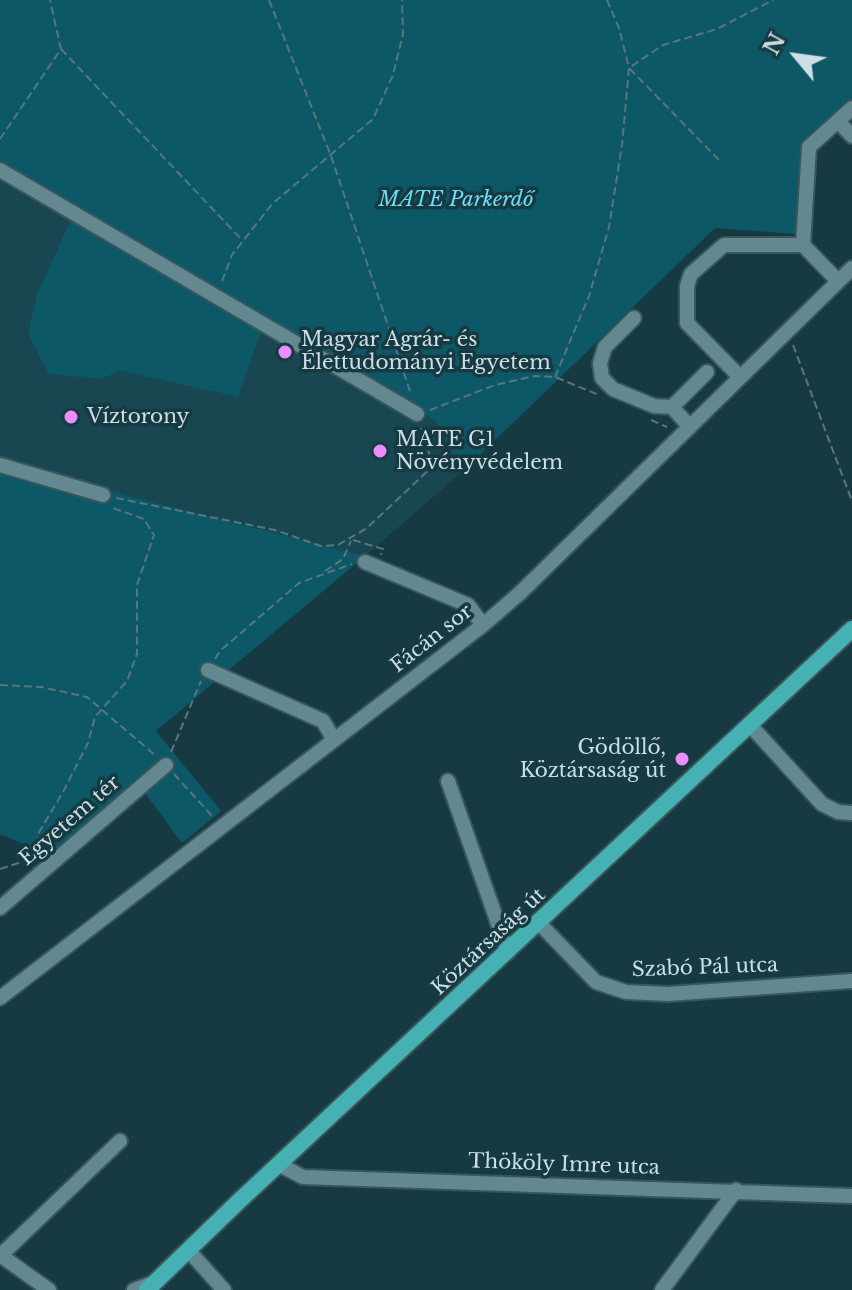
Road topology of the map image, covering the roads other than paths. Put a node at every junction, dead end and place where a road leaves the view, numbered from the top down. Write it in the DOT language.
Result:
graph roads {
  1 [pos="852,108"];
  2 [pos="838,121"];
  3 [pos="852,136"];
  4 [pos="0,170"];
  5 [pos="803,245"];
  6 [pos="852,268"];
  7 [pos="838,281"];
  8 [pos="634,318"];
  9 [pos="707,372"];
  10 [pos="740,377"];
  11 [pos="672,407"];
  12 [pos="417,414"];
  13 [pos="690,427"];
  14 [pos="0,465"];
  15 [pos="103,495"];
  16 [pos="365,562"];
  17 [pos="483,625"];
  18 [pos="852,629"];
  19 [pos="208,670"];
  20 [pos="750,725"];
  21 [pos="334,740"];
  22 [pos="166,765"];
  23 [pos="448,781"];
  24 [pos="852,813"];
  25 [pos="0,908"];
  26 [pos="539,923"];
  27 [pos="508,952"];
  28 [pos="852,981"];
  29 [pos="0,998"];
  30 [pos="120,1141"];
  31 [pos="278,1164"];
  32 [pos="736,1190"];
  33 [pos="852,1196"];
  34 [pos="188,1250"];
  35 [pos="0,1255"];
  36 [pos="150,1287"];
  37 [pos="49,1290"];
  38 [pos="134,1290"];
  39 [pos="224,1290"];
  40 [pos="662,1290"];
  1 -- 2 [label="street"];
  2 -- 3 [label="street"];
  2 -- 5 [label="street"];
  4 -- 12 [label="street"];
  5 -- 7 [label="street"];
  5 -- 10 [label="street"];
  6 -- 7 [label="street, Fácán sor"];
  7 -- 10 [label="street, Fácán sor"];
  8 -- 11 [label="street"];
  9 -- 11 [label="street"];
  10 -- 13 [label="street, Fácán sor"];
  11 -- 13 [label="street"];
  13 -- 17 [label="street, Fácán sor"];
  14 -- 15 [label="street"];
  16 -- 17 [label="street"];
  17 -- 21 [label="street, Fácán sor"];
  18 -- 20 [label="main road, Köztársaság út"];
  19 -- 21 [label="street"];
  20 -- 24 [label="street"];
  20 -- 26 [label="main road, Köztársaság út"];
  21 -- 29 [label="street, Fácán sor"];
  22 -- 25 [label="street, Egyetem tér"];
  23 -- 27 [label="street"];
  26 -- 27 [label="main road, Köztársaság út"];
  26 -- 28 [label="street, Szabó Pál utca"];
  27 -- 31 [label="main road, Köztársaság út"];
  30 -- 35 [label="street"];
  31 -- 32 [label="street, Thököly Imre utca"];
  31 -- 34 [label="main road, Köztársaság út"];
  32 -- 33 [label="street, Thököly Imre utca"];
  32 -- 40 [label="street"];
  34 -- 36 [label="main road, Köztársaság út"];
  34 -- 39 [label="street"];
  35 -- 37 [label="street"];
  36 -- 38 [label="street, Köztársaság út"];
}
